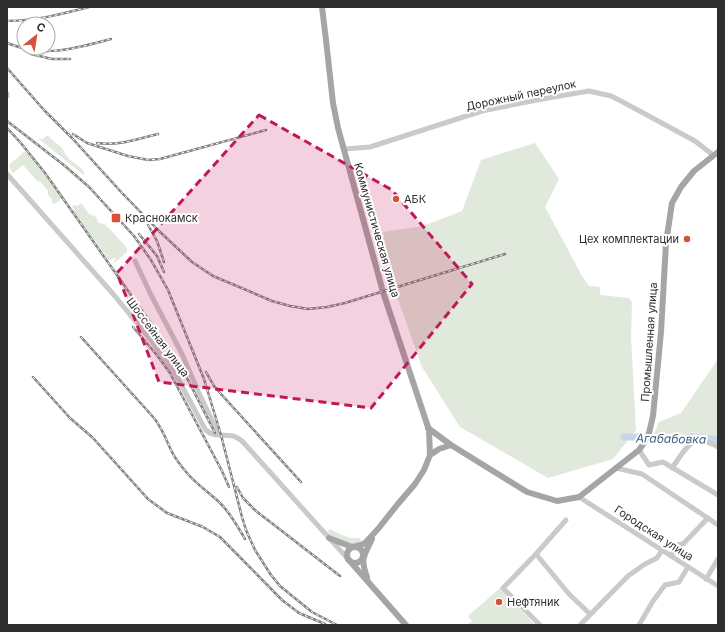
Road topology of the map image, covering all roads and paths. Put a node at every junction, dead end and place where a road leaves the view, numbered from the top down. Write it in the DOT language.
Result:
graph roads {
  1 [pos="322,7"];
  2 [pos="344,148"];
  3 [pos="716,154"];
  4 [pos="7,174"];
  5 [pos="135,261"];
  6 [pos="428,428"];
  7 [pos="218,433"];
  8 [pos="440,437"];
  9 [pos="429,442"];
  10 [pos="451,444"];
  11 [pos="718,447"];
  12 [pos="439,448"];
  13 [pos="639,450"];
  14 [pos="430,455"];
  15 [pos="649,464"];
  16 [pos="616,468"];
  17 [pos="672,468"];
  18 [pos="642,474"];
  19 [pos="718,495"];
  20 [pos="579,497"];
  21 [pos="708,518"];
  22 [pos="566,520"];
  23 [pos="718,525"];
  24 [pos="374,535"];
  25 [pos="329,538"];
  26 [pos="352,547"];
  27 [pos="662,550"];
  28 [pos="536,554"];
  29 [pos="671,556"];
  30 [pos="363,557"];
  31 [pos="348,559"];
  32 [pos="718,559"];
  33 [pos="688,567"];
  34 [pos="706,578"];
  35 [pos="368,581"];
  36 [pos="718,586"];
  37 [pos="590,614"];
  38 [pos="406,625"];
  39 [pos="540,625"];
  40 [pos="580,625"];
  41 [pos="639,625"];
  1 -- 2 [label="main road, Коммунистическая улица"];
  2 -- 3 [label="street, Дорожный переулок"];
  2 -- 6 [label="main road, Коммунистическая улица"];
  3 -- 13 [label="main road, Промышленная улица"];
  4 -- 25 [label="street, Шоссейная улица"];
  5 -- 7 [label="street"];
  6 -- 8 [label="main road"];
  6 -- 9 [label="main road, Коммунистическая улица"];
  8 -- 9 [label="main road"];
  8 -- 10 [label="main road"];
  8 -- 12 [label="main road"];
  9 -- 12 [label="main road"];
  9 -- 14 [label="main road, Коммунистическая улица"];
  10 -- 12 [label="main road"];
  10 -- 20 [label="main road, Промышленная улица"];
  11 -- 17 [label="street"];
  12 -- 14 [label="main road"];
  13 -- 15 [label="street"];
  13 -- 16 [label="main road, Промышленная улица"];
  14 -- 24 [label="main road"];
  15 -- 17 [label="street"];
  15 -- 18 [label="street"];
  16 -- 18 [label="street"];
  16 -- 20 [label="main road, Промышленная улица"];
  17 -- 19 [label="street"];
  18 -- 21 [label="street"];
  20 -- 27 [label="street, Городская улица"];
  21 -- 23 [label="street"];
  21 -- 29 [label="street"];
  22 -- 28 [label="street"];
  24 -- 26 [label="main road"];
  24 -- 30 [label="main road"];
  25 -- 26 [label="main road"];
  25 -- 31 [label="street, Шоссейная улица"];
  26 -- 30 [label="main road"];
  26 -- 31 [label="main road"];
  27 -- 29 [label="street, Городская улица"];
  27 -- 37 [label="street"];
  28 -- 37 [label="street"];
  28 -- 39 [label="street"];
  29 -- 33 [label="street, Городская улица"];
  30 -- 31 [label="main road"];
  30 -- 35 [label="main road"];
  31 -- 35 [label="main road, Шоссейная улица"];
  32 -- 34 [label="street"];
  33 -- 34 [label="street, Городская улица"];
  33 -- 41 [label="street"];
  34 -- 36 [label="street, Городская улица"];
  35 -- 38 [label="main road, Шоссейная улица"];
  37 -- 40 [label="street"];
}
